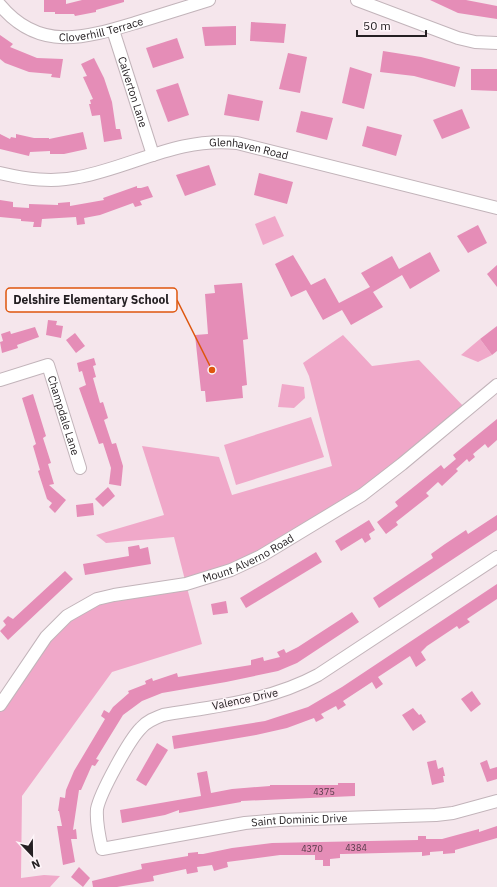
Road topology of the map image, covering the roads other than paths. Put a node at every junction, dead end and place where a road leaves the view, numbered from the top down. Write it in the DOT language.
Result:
graph roads {
  1 [pos="209,0"];
  2 [pos="357,0"];
  3 [pos="0,5"];
  4 [pos="113,30"];
  5 [pos="497,43"];
  6 [pos="152,155"];
  7 [pos="0,173"];
  8 [pos="497,208"];
  9 [pos="0,380"];
  10 [pos="497,385"];
  11 [pos="80,468"];
  12 [pos="497,557"];
  13 [pos="0,705"];
  14 [pos="497,801"];
  15 [pos="102,849"];
  1 -- 4 [label="street, Cloverhill Terrace"];
  2 -- 5 [label="street"];
  3 -- 4 [label="street, Cloverhill Terrace"];
  4 -- 6 [label="street, Calverton Lane"];
  6 -- 7 [label="street, Glenhaven Road"];
  6 -- 8 [label="street, Glenhaven Road"];
  9 -- 11 [label="street, Champdale Lane"];
  10 -- 13 [label="street, Mount Alverno Road"];
  12 -- 15 [label="street, Valence Drive"];
  14 -- 15 [label="street, Saint Dominic Drive"];
}
